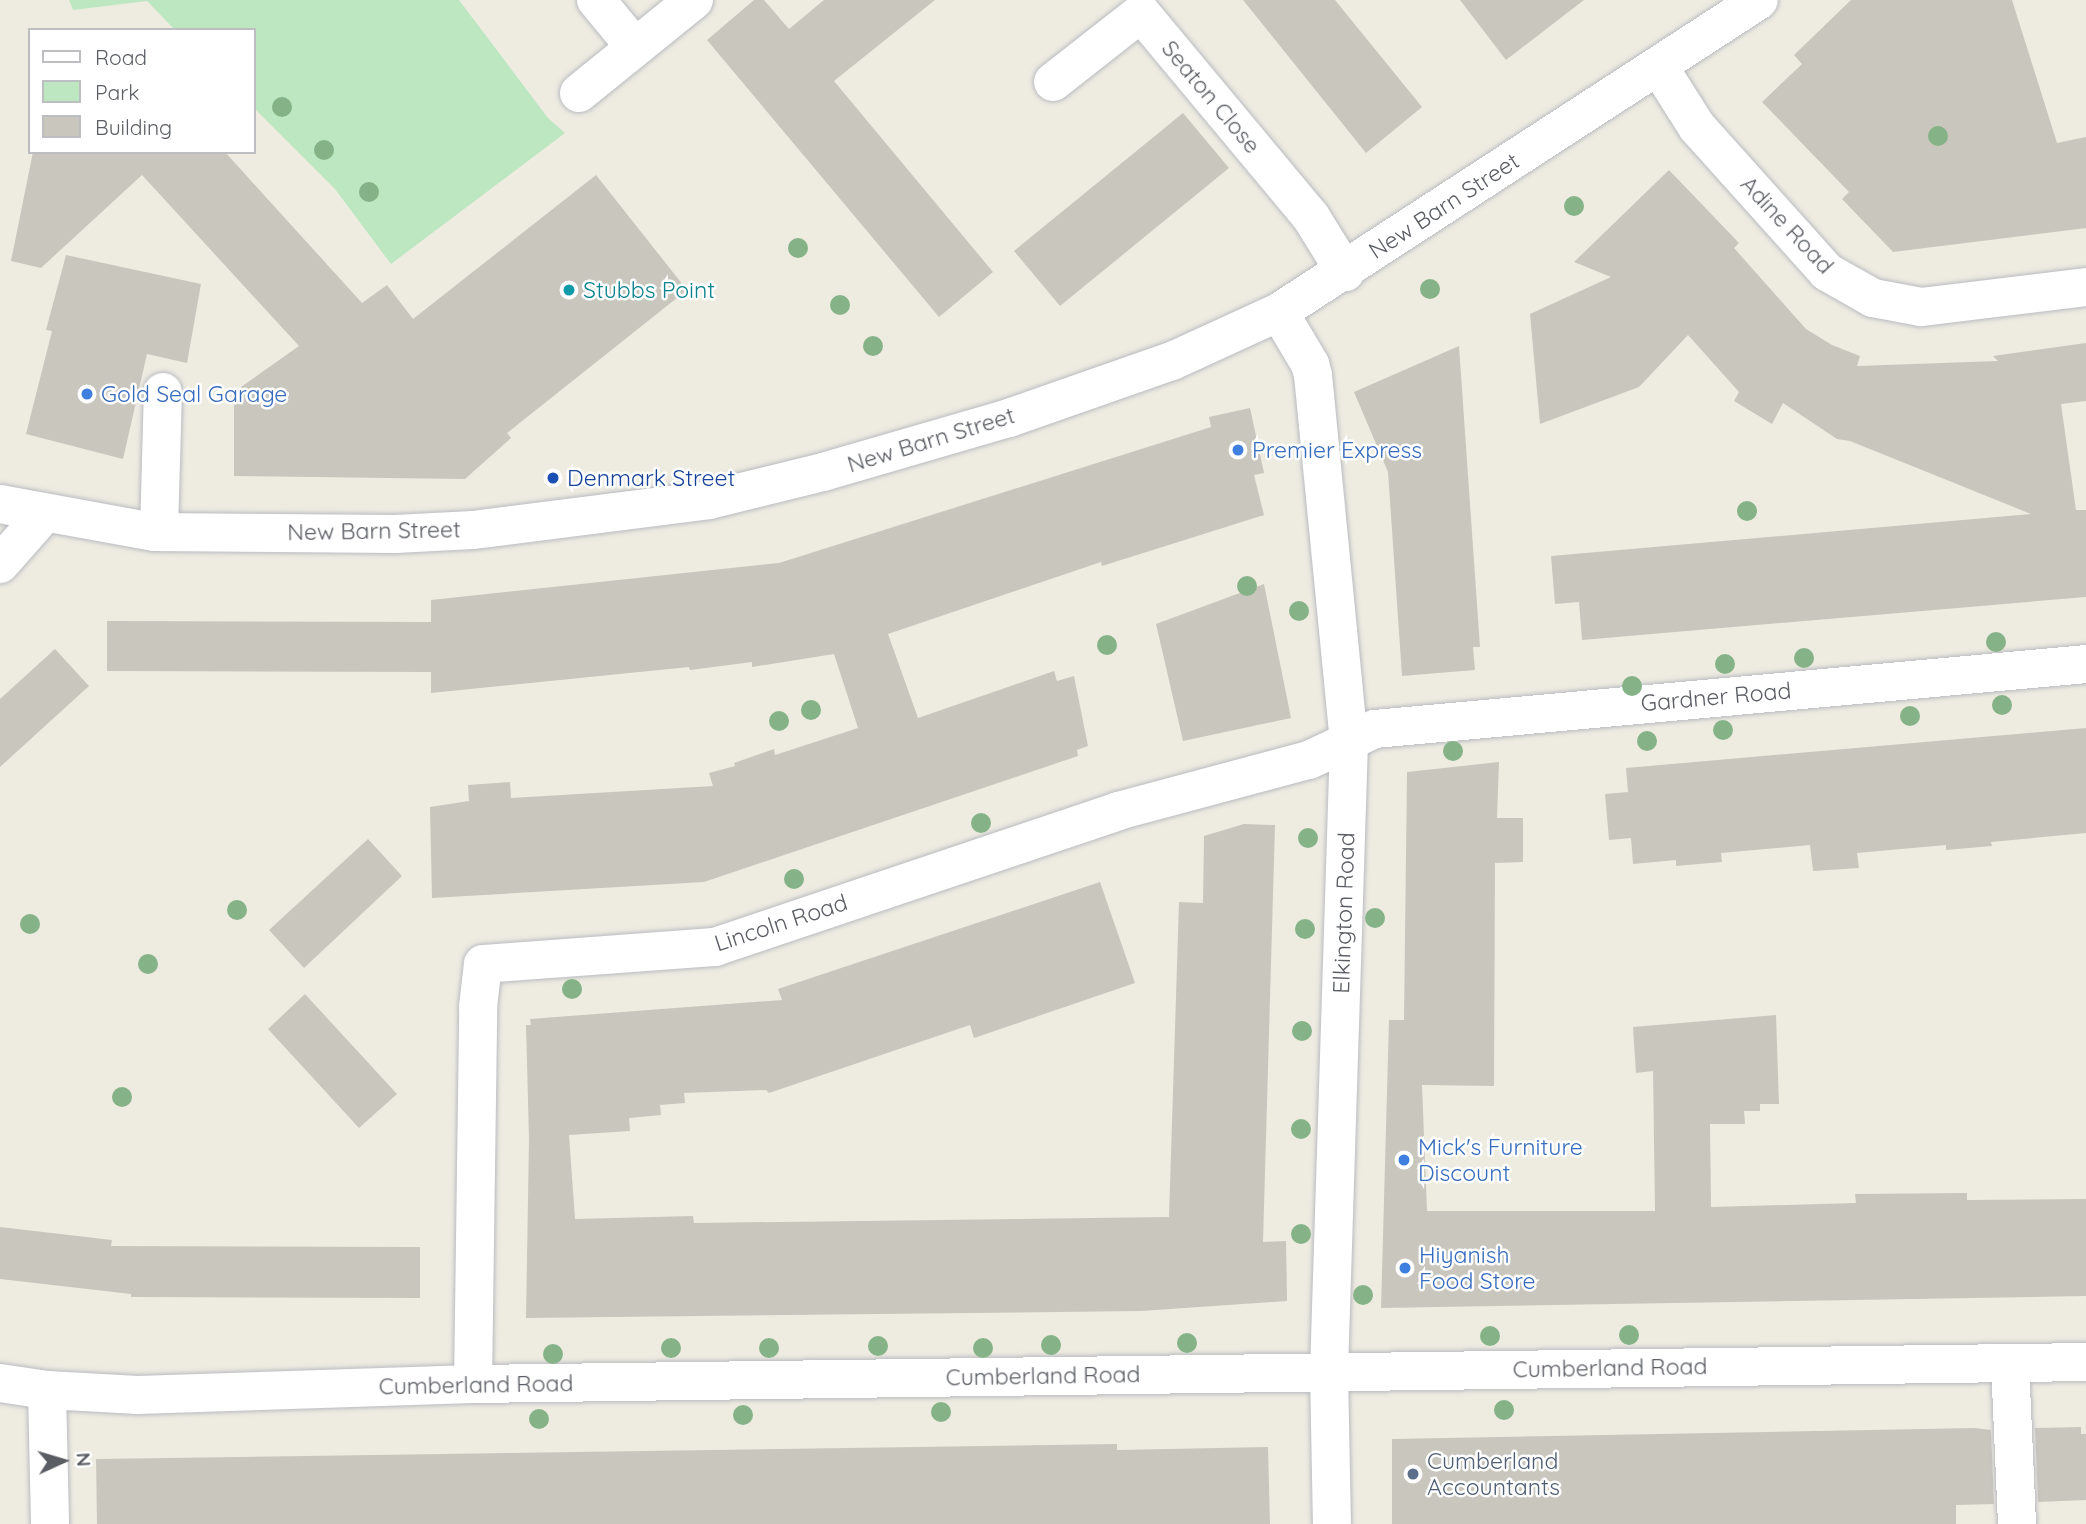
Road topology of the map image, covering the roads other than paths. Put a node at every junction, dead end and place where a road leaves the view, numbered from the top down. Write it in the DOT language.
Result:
graph roads {
  1 [pos="596,0"];
  2 [pos="694,0"];
  3 [pos="1759,0"];
  4 [pos="634,46"];
  5 [pos="1659,67"];
  6 [pos="1053,82"];
  7 [pos="579,93"];
  8 [pos="1345,272"];
  9 [pos="2086,287"];
  10 [pos="1279,312"];
  11 [pos="163,393"];
  12 [pos="0,504"];
  13 [pos="45,513"];
  14 [pos="159,532"];
  15 [pos="0,564"];
  16 [pos="2086,664"];
  17 [pos="1349,742"];
  18 [pos="2086,1362"];
  19 [pos="2010,1363"];
  20 [pos="1329,1371"];
  21 [pos="0,1382"];
  22 [pos="473,1384"];
  23 [pos="47,1390"];
  24 [pos="50,1524"];
  25 [pos="1332,1524"];
  26 [pos="2017,1524"];
  1 -- 4 [label="street"];
  2 -- 4 [label="street"];
  3 -- 5 [label="street, New Barn Street"];
  4 -- 7 [label="street"];
  5 -- 8 [label="street, New Barn Street"];
  5 -- 9 [label="street, Adine Road"];
  6 -- 8 [label="street, Seaton Close"];
  8 -- 10 [label="street, New Barn Street"];
  10 -- 14 [label="street, New Barn Street"];
  10 -- 17 [label="street, Elkington Road"];
  11 -- 14 [label="street"];
  12 -- 13 [label="street, New Barn Street"];
  13 -- 14 [label="street, New Barn Street"];
  13 -- 15 [label="street"];
  16 -- 17 [label="street, Gardner Road"];
  17 -- 20 [label="street, Elkington Road"];
  17 -- 22 [label="street, Lincoln Road"];
  18 -- 19 [label="street, Cumberland Road"];
  19 -- 20 [label="street, Cumberland Road"];
  19 -- 26 [label="street"];
  20 -- 22 [label="street, Cumberland Road"];
  20 -- 25 [label="street, Elkington Road"];
  21 -- 23 [label="street, Cumberland Road"];
  22 -- 23 [label="street, Cumberland Road"];
  23 -- 24 [label="street"];
}
